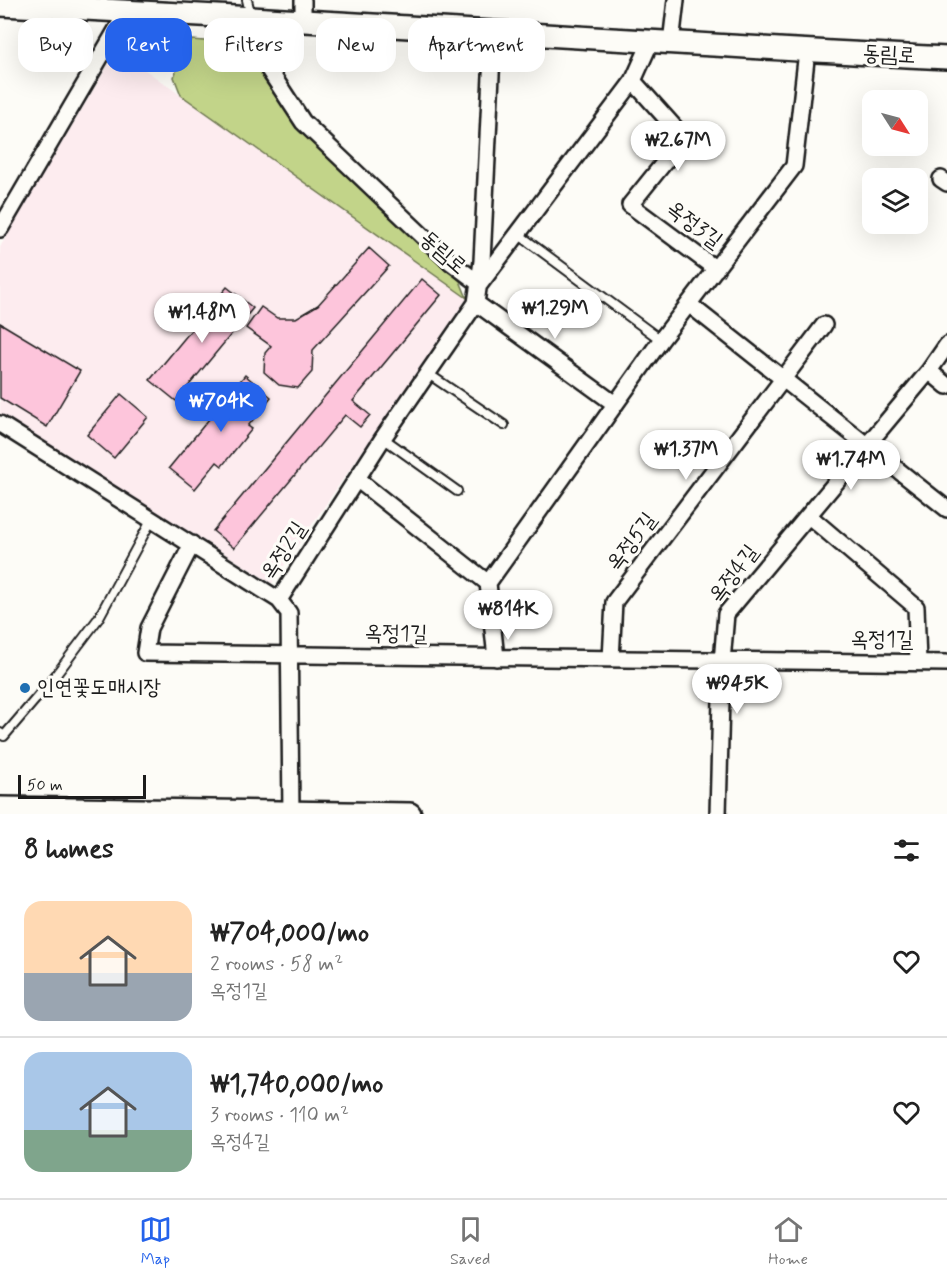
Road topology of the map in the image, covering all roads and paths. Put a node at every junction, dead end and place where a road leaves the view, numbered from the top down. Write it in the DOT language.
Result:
graph roads {
  1 [pos="676,0"];
  2 [pos="0,5"];
  3 [pos="249,9"];
  4 [pos="128,10"];
  5 [pos="303,10"];
  6 [pos="408,23"];
  7 [pos="545,36"];
  8 [pos="661,42"];
  9 [pos="807,51"];
  10 [pos="947,58"];
  11 [pos="491,72"];
  12 [pos="633,81"];
  13 [pos="0,229"];
  14 [pos="518,234"];
  15 [pos="716,269"];
  16 [pos="480,284"];
  17 [pos="476,303"];
  18 [pos="690,305"];
  19 [pos="824,325"];
  20 [pos="661,340"];
  21 [pos="947,345"];
  22 [pos="929,371"];
  23 [pos="427,373"];
  24 [pos="785,379"];
  25 [pos="947,386"];
  26 [pos="615,404"];
  27 [pos="0,424"];
  28 [pos="504,425"];
  29 [pos="383,438"];
  30 [pos="868,446"];
  31 [pos="358,480"];
  32 [pos="457,491"];
  33 [pos="947,509"];
  34 [pos="809,516"];
  35 [pos="152,519"];
  36 [pos="192,544"];
  37 [pos="488,583"];
  38 [pos="279,600"];
  39 [pos="290,655"];
  40 [pos="496,658"];
  41 [pos="611,659"];
  42 [pos="722,662"];
  43 [pos="918,662"];
  44 [pos="947,663"];
  45 [pos="0,733"];
  46 [pos="0,808"];
  47 [pos="291,812"];
  48 [pos="410,814"];
  49 [pos="718,814"];
  1 -- 8 [label="street"];
  2 -- 4 [label="street, 동림로"];
  3 -- 4 [label="street, 동림로"];
  3 -- 5 [label="street, 동림로"];
  3 -- 16 [label="street, 동림로"];
  4 -- 13 [label="street"];
  5 -- 6 [label="street, 동림로"];
  7 -- 8 [label="street, 동림로"];
  8 -- 9 [label="street, 동림로"];
  8 -- 12 [label="street, 동림로"];
  9 -- 10 [label="street, 동림로"];
  9 -- 15 [label="street, 옥정3길"];
  11 -- 16 [label="street, 옥정2길"];
  12 -- 14 [label="street, 동림로"];
  12 -- 15 [label="street, 옥정3길"];
  14 -- 16 [label="street, 동림로"];
  14 -- 20 [label="lane"];
  15 -- 18 [label="street, 옥정3길"];
  16 -- 17 [label="street, 옥정2길"];
  17 -- 23 [label="street, 옥정2길"];
  17 -- 26 [label="street"];
  18 -- 20 [label="street, 옥정3길"];
  18 -- 24 [label="street"];
  19 -- 24 [label="street, 옥정5길"];
  20 -- 26 [label="street, 옥정3길"];
  21 -- 22 [label="street, 옥정4길"];
  22 -- 25 [label="street"];
  22 -- 30 [label="street, 옥정4길"];
  23 -- 28 [label="lane"];
  23 -- 29 [label="street, 옥정2길"];
  24 -- 30 [label="street"];
  24 -- 41 [label="street, 옥정5길"];
  26 -- 37 [label="street, 옥정3길"];
  27 -- 35 [label="street"];
  29 -- 31 [label="street, 옥정2길"];
  29 -- 32 [label="lane"];
  30 -- 33 [label="street"];
  30 -- 34 [label="street, 옥정4길"];
  31 -- 37 [label="street"];
  31 -- 38 [label="street, 옥정2길"];
  34 -- 42 [label="street, 옥정4길"];
  34 -- 43 [label="street"];
  35 -- 36 [label="street"];
  35 -- 45 [label="lane"];
  36 -- 38 [label="street"];
  36 -- 39 [label="street, 옥정1길"];
  37 -- 40 [label="street"];
  38 -- 39 [label="street, 옥정2길"];
  39 -- 40 [label="street, 옥정1길"];
  39 -- 47 [label="street, 옥정2길"];
  40 -- 41 [label="street, 옥정1길"];
  41 -- 42 [label="street, 옥정1길"];
  42 -- 43 [label="street, 옥정1길"];
  42 -- 49 [label="street, 옥정4길"];
  43 -- 44 [label="street, 옥정1길"];
  46 -- 47 [label="street"];
  47 -- 48 [label="street"];
}
